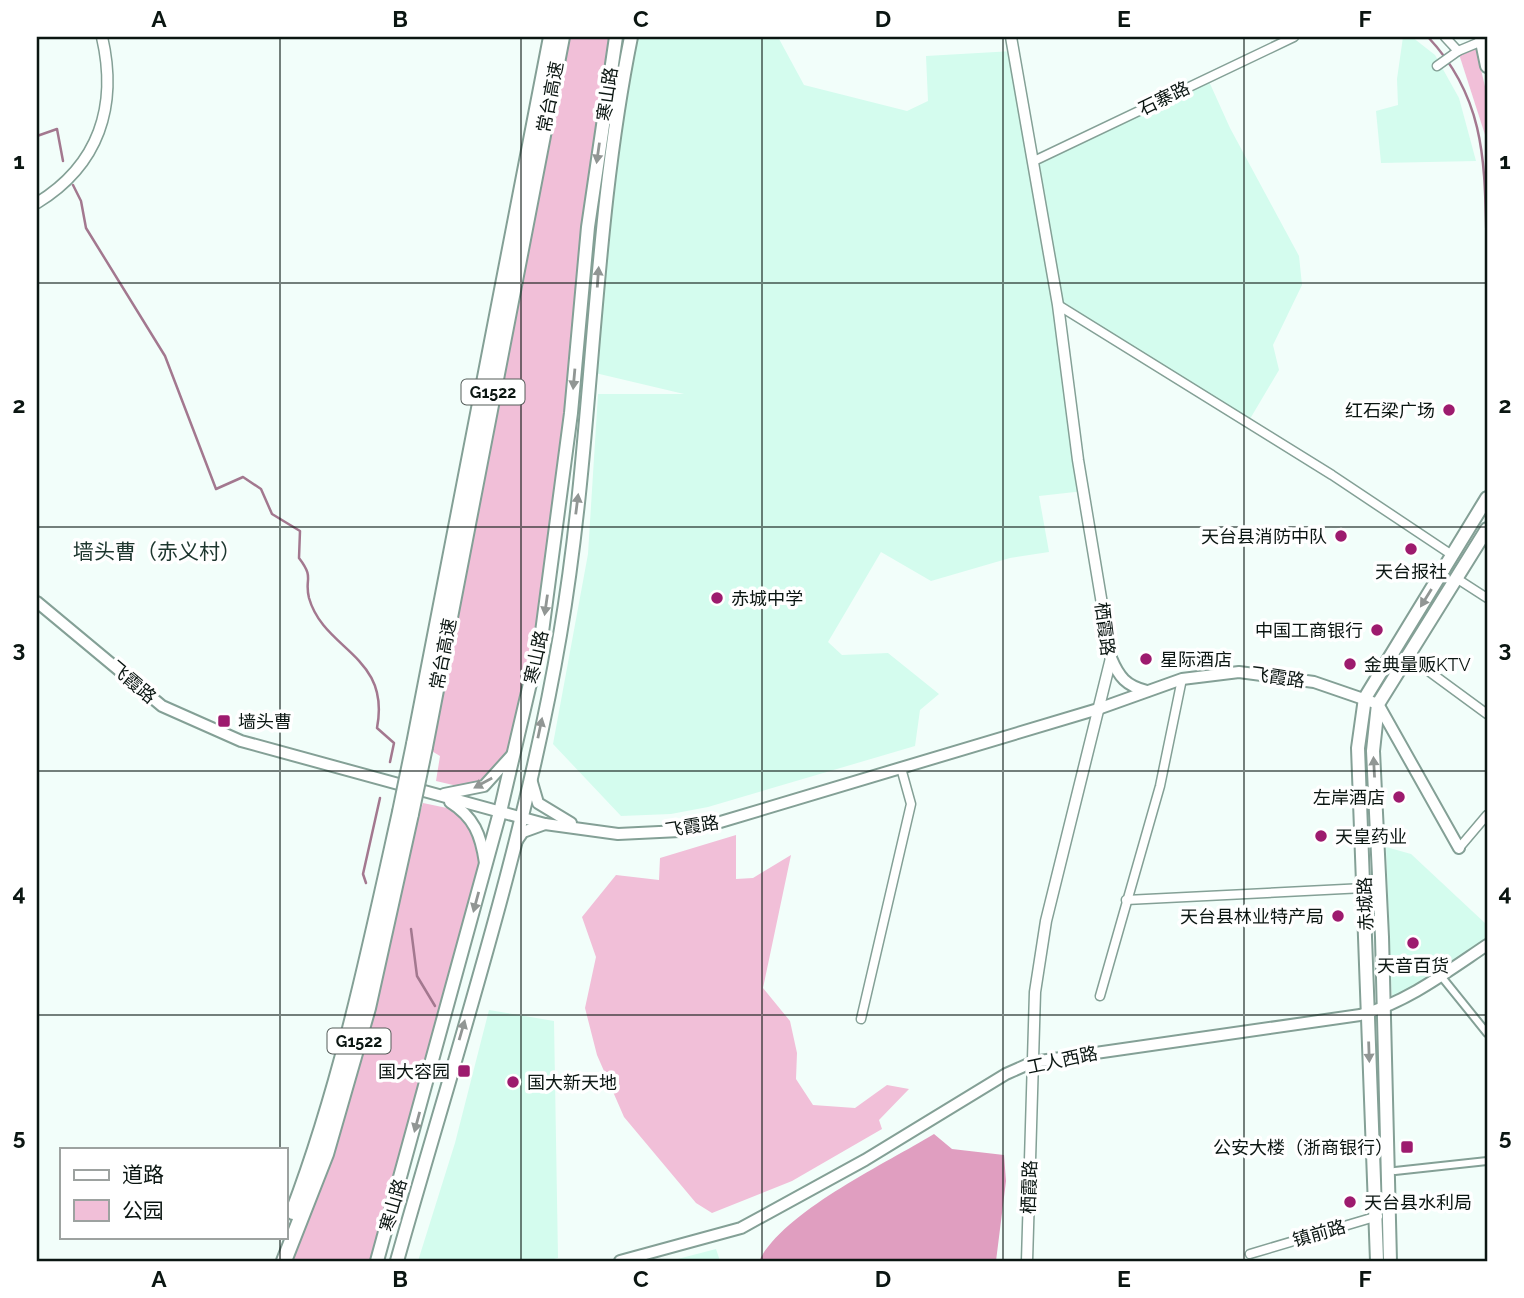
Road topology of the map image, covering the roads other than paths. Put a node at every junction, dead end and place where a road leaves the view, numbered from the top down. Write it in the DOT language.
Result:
graph roads {
  1 [pos="102,37"];
  2 [pos="551,37"];
  3 [pos="562,37"];
  4 [pos="616,37"];
  5 [pos="631,37"];
  6 [pos="1011,37"];
  7 [pos="1294,37"];
  8 [pos="1445,37"];
  9 [pos="1483,39"];
  10 [pos="1458,51"];
  11 [pos="1437,66"];
  12 [pos="1487,66"];
  13 [pos="1034,162"];
  14 [pos="37,203"];
  15 [pos="1058,305"];
  16 [pos="1485,506"];
  17 [pos="1487,529"];
  18 [pos="1452,555"];
  19 [pos="1456,578"];
  20 [pos="1487,598"];
  21 [pos="37,602"];
  22 [pos="1408,656"];
  23 [pos="1111,658"];
  24 [pos="1182,679"];
  25 [pos="1147,691"];
  26 [pos="1365,698"];
  27 [pos="1378,704"];
  28 [pos="1098,709"];
  29 [pos="1487,714"];
  30 [pos="419,745"];
  31 [pos="515,750"];
  32 [pos="901,768"];
  33 [pos="530,775"];
  34 [pos="439,795"];
  35 [pos="405,813"];
  36 [pos="500,813"];
  37 [pos="1487,815"];
  38 [pos="521,819"];
  39 [pos="545,824"];
  40 [pos="583,829"];
  41 [pos="1362,837"];
  42 [pos="1378,837"];
  43 [pos="514,844"];
  44 [pos="1459,848"];
  45 [pos="485,867"];
  46 [pos="1364,888"];
  47 [pos="1126,900"];
  48 [pos="1487,945"];
  49 [pos="1441,976"];
  50 [pos="1100,996"];
  51 [pos="1383,1007"];
  52 [pos="1368,1013"];
  53 [pos="861,1019"];
  54 [pos="1487,1033"];
  55 [pos="1033,1062"];
  56 [pos="1487,1161"];
  57 [pos="1395,1171"];
  58 [pos="1388,1212"];
  59 [pos="1375,1217"];
  60 [pos="287,1226"];
  61 [pos="283,1238"];
  62 [pos="1250,1254"];
  63 [pos="274,1261"];
  64 [pos="284,1261"];
  65 [pos="377,1261"];
  66 [pos="397,1261"];
  67 [pos="620,1261"];
  68 [pos="1027,1261"];
  69 [pos="1377,1261"];
  70 [pos="1390,1261"];
  1 -- 14 [label="street"];
  2 -- 30 [label="highway, 常台高速 / G1522"];
  3 -- 30 [label="highway, 常台高速 / G1522"];
  4 -- 31 [label="main road, 寒山路, one-way"];
  33 -- 5 [label="main road, 寒山路, one-way"];
  6 -- 13 [label="street, 栖霞路"];
  7 -- 13 [label="street, 石寨路"];
  8 -- 10 [label="street"];
  9 -- 10 [label="street"];
  9 -- 12 [label="main road"];
  10 -- 11 [label="street"];
  13 -- 15 [label="street, 栖霞路"];
  15 -- 18 [label="street"];
  15 -- 23 [label="street, 栖霞路"];
  16 -- 18 [label="main road, 赤城路"];
  17 -- 19 [label="main road, 赤城路"];
  18 -- 26 [label="main road, 赤城路, one-way"];
  19 -- 20 [label="street"];
  19 -- 22 [label="main road, 赤城路"];
  21 -- 34 [label="main road, 飞霞路"];
  22 -- 27 [label="main road, 赤城路"];
  22 -- 29 [label="street"];
  23 -- 25 [label="main road"];
  23 -- 28 [label="street, 栖霞路"];
  24 -- 25 [label="main road, 飞霞路"];
  24 -- 26 [label="main road, 飞霞路"];
  24 -- 47 [label="street"];
  25 -- 28 [label="main road, 飞霞路"];
  26 -- 27 [label="main road, 飞霞路"];
  26 -- 41 [label="main road, 赤城路"];
  42 -- 27 [label="main road, 赤城路, one-way"];
  27 -- 44 [label="main road"];
  28 -- 32 [label="main road, 飞霞路"];
  28 -- 55 [label="street, 栖霞路"];
  30 -- 35 [label="highway, 常台高速 / G1522, bridge"];
  31 -- 34 [label="main road, one-way"];
  31 -- 36 [label="main road, 寒山路"];
  32 -- 40 [label="main road, 飞霞路"];
  32 -- 53 [label="street"];
  33 -- 38 [label="main road, 寒山路"];
  33 -- 40 [label="main road"];
  34 -- 36 [label="main road, 飞霞路"];
  34 -- 45 [label="main road"];
  35 -- 60 [label="highway, 常台高速 / G1522"];
  35 -- 64 [label="highway, 常台高速 / G1522"];
  36 -- 38 [label="main road, 飞霞路"];
  36 -- 45 [label="main road, 寒山路"];
  37 -- 44 [label="street"];
  38 -- 39 [label="main road, 飞霞路"];
  38 -- 43 [label="main road, 寒山路"];
  39 -- 40 [label="main road, 飞霞路"];
  39 -- 43 [label="main road"];
  41 -- 42 [label="main road"];
  41 -- 46 [label="main road, 赤城路"];
  42 -- 51 [label="main road, 赤城路"];
  66 -- 43 [label="main road, 寒山路, one-way"];
  45 -- 65 [label="main road, 寒山路, one-way"];
  46 -- 47 [label="street"];
  46 -- 52 [label="main road, 赤城路"];
  47 -- 50 [label="street"];
  48 -- 49 [label="main road, 工人西路"];
  49 -- 51 [label="main road, 工人西路"];
  49 -- 54 [label="street"];
  51 -- 52 [label="main road, 工人西路"];
  51 -- 58 [label="main road, 赤城路"];
  52 -- 55 [label="main road, 工人西路"];
  52 -- 59 [label="main road, 赤城路, one-way"];
  55 -- 67 [label="main road, 工人西路"];
  55 -- 68 [label="street, 栖霞路"];
  56 -- 57 [label="street"];
  58 -- 59 [label="street, 镇前路"];
  58 -- 70 [label="main road, 赤城路"];
  59 -- 62 [label="street, 镇前路"];
  59 -- 69 [label="main road, 赤城路"];
  61 -- 63 [label="highway"];
}
